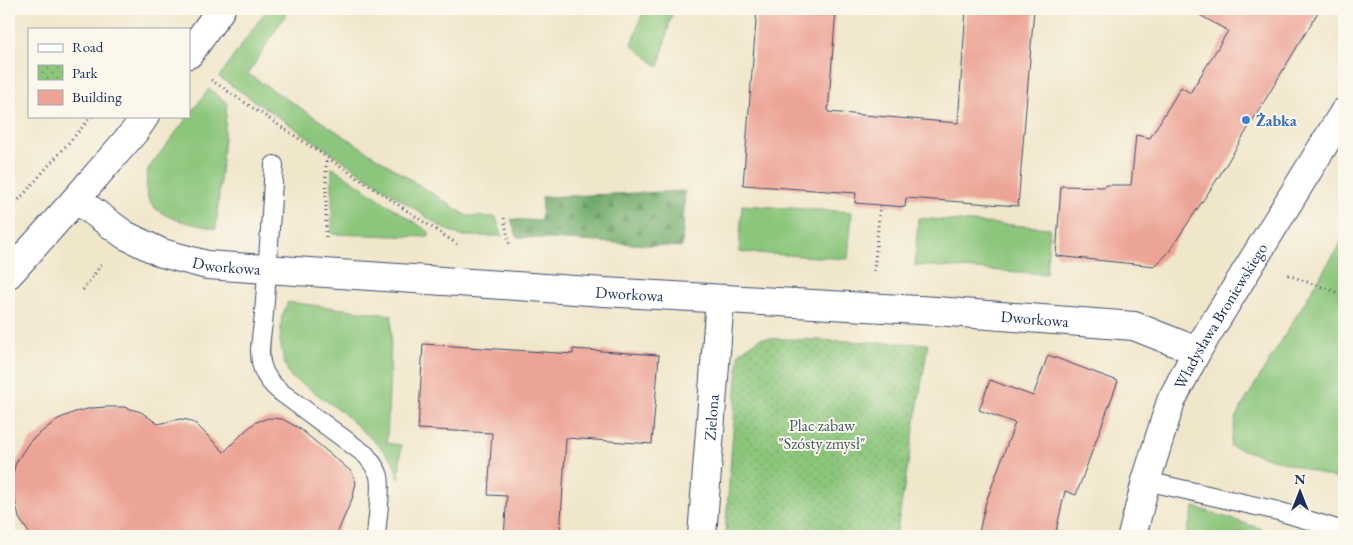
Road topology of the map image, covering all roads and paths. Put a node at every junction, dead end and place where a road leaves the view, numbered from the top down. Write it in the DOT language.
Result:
graph roads {
  1 [pos="221,9"];
  2 [pos="190,53"];
  3 [pos="215,83"];
  4 [pos="1344,112"];
  5 [pos="90,118"];
  6 [pos="144,118"];
  7 [pos="326,157"];
  8 [pos="274,165"];
  9 [pos="76,199"];
  10 [pos="880,205"];
  11 [pos="9,211"];
  12 [pos="504,218"];
  13 [pos="326,243"];
  14 [pos="457,244"];
  15 [pos="510,248"];
  16 [pos="101,265"];
  17 [pos="268,269"];
  18 [pos="874,272"];
  19 [pos="9,274"];
  20 [pos="1288,276"];
  21 [pos="83,290"];
  22 [pos="1344,295"];
  23 [pos="720,299"];
  24 [pos="1197,351"];
  25 [pos="1146,481"];
  26 [pos="1344,531"];
  27 [pos="376,536"];
  28 [pos="702,536"];
  29 [pos="1132,536"];
  1 -- 2 [label="street"];
  3 -- 7 [label="path"];
  4 -- 24 [label="street, Władysława Broniewskiego"];
  5 -- 11 [label="path"];
  6 -- 9 [label="street"];
  7 -- 13 [label="path"];
  7 -- 14 [label="path"];
  8 -- 17 [label="lane"];
  9 -- 17 [label="street, Dworkowa"];
  9 -- 19 [label="street"];
  10 -- 18 [label="path"];
  12 -- 15 [label="path"];
  16 -- 21 [label="path"];
  17 -- 23 [label="street, Dworkowa"];
  17 -- 27 [label="lane"];
  20 -- 22 [label="path"];
  23 -- 24 [label="street, Dworkowa"];
  23 -- 28 [label="street, Zielona"];
  24 -- 25 [label="street, Władysława Broniewskiego"];
  25 -- 26 [label="lane"];
  25 -- 29 [label="street, Władysława Broniewskiego"];
}
